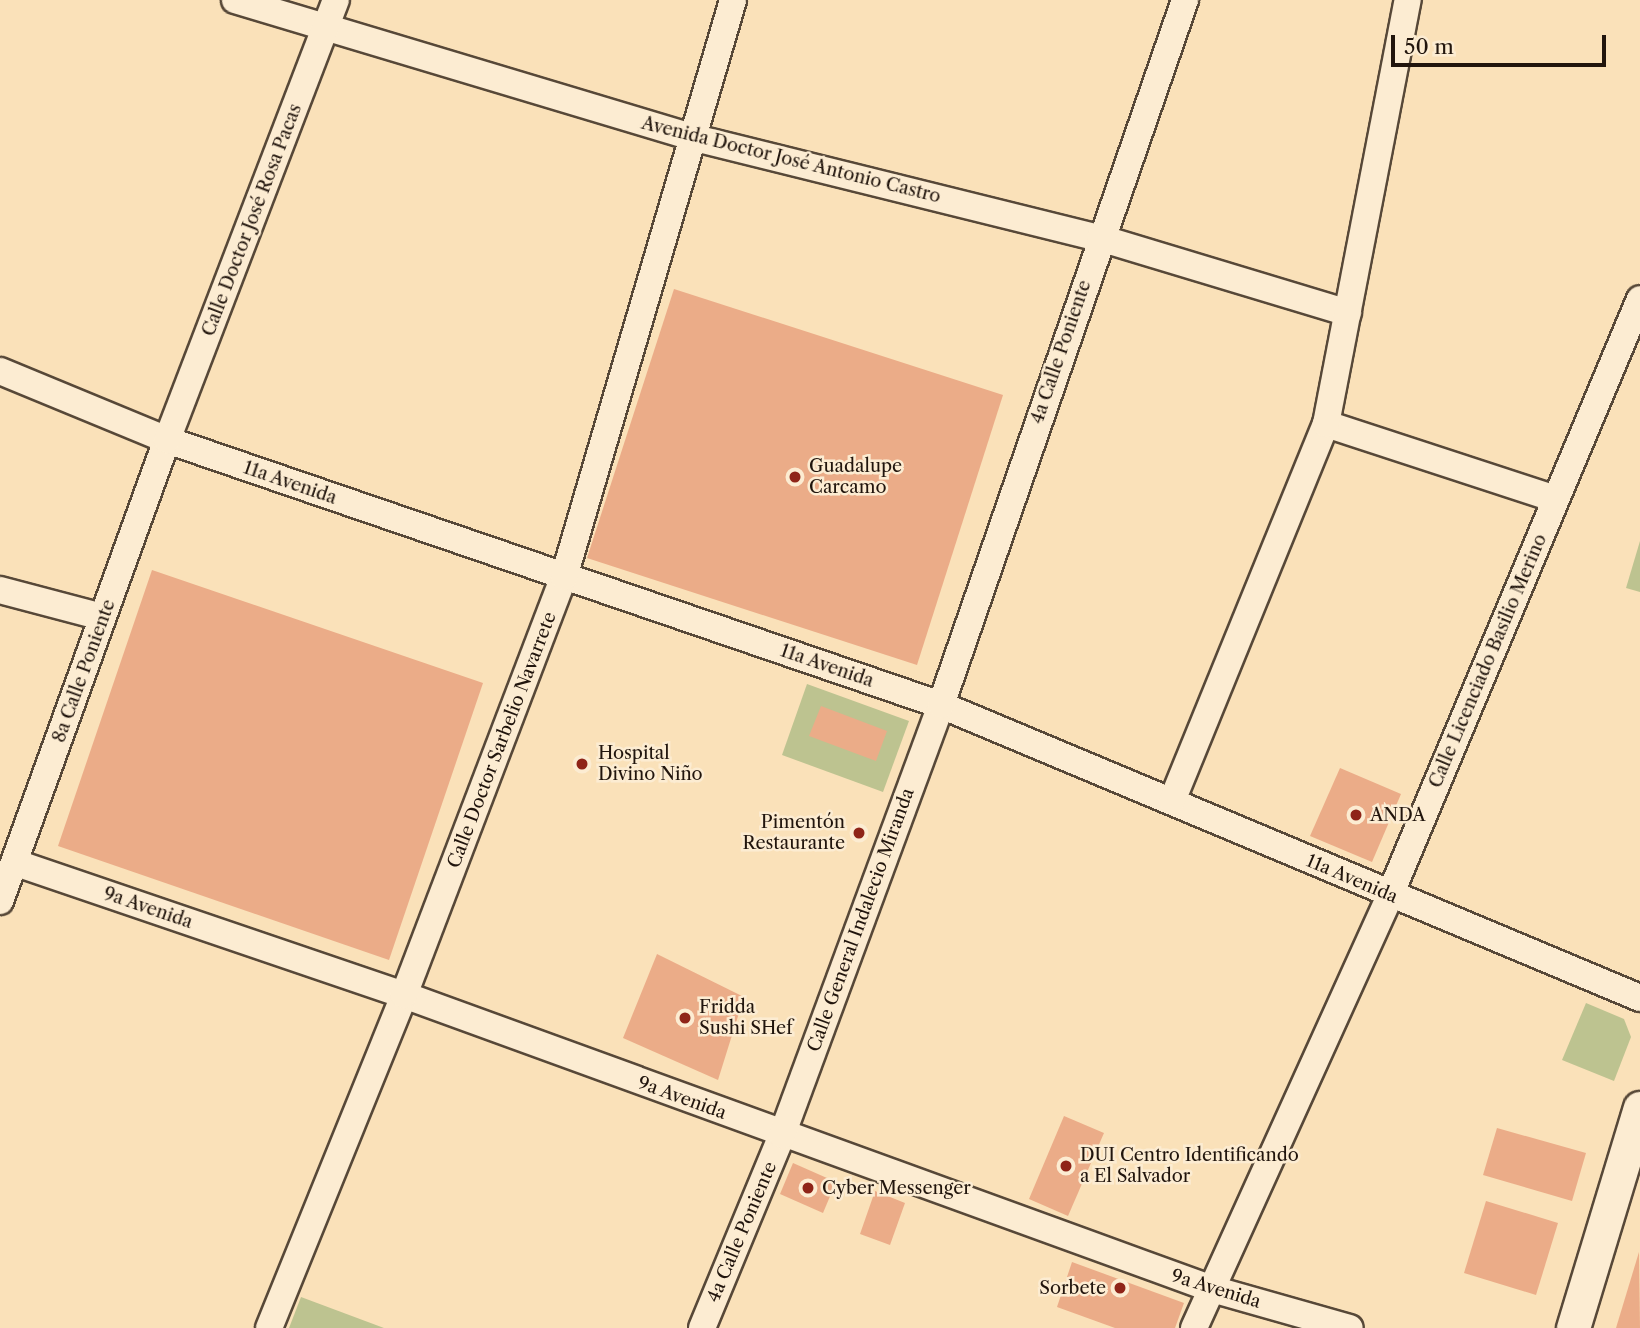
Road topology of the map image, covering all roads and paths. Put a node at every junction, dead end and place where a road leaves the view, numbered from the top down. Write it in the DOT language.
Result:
graph roads {
  1 [pos="234,0"];
  2 [pos="336,0"];
  3 [pos="733,0"];
  4 [pos="1185,0"];
  5 [pos="1408,0"];
  6 [pos="326,27"];
  7 [pos="695,138"];
  8 [pos="1100,238"];
  9 [pos="1640,299"];
  10 [pos="1348,313"];
  11 [pos="0,371"];
  12 [pos="1326,424"];
  13 [pos="167,440"];
  14 [pos="1555,499"];
  15 [pos="564,577"];
  16 [pos="0,590"];
  17 [pos="102,617"];
  18 [pos="941,705"];
  19 [pos="1172,801"];
  20 [pos="16,863"];
  21 [pos="1390,895"];
  22 [pos="0,901"];
  23 [pos="404,995"];
  24 [pos="1640,998"];
  25 [pos="1640,1108"];
  26 [pos="782,1135"];
  27 [pos="1212,1289"];
  28 [pos="269,1328"];
  29 [pos="702,1328"];
  30 [pos="1194,1328"];
  31 [pos="1350,1328"];
  32 [pos="1573,1328"];
  1 -- 6 [label="street, Avenida Doctor José Antonio Castro"];
  2 -- 6 [label="street, Calle Doctor José Rosa Pacas"];
  3 -- 7 [label="street, Calle Doctor Sarbelio Navarrete"];
  4 -- 8 [label="street, 4a Calle Poniente"];
  5 -- 10 [label="street"];
  6 -- 7 [label="street, Avenida Doctor José Antonio Castro"];
  6 -- 13 [label="street, Calle Doctor José Rosa Pacas"];
  7 -- 8 [label="street, Avenida Doctor José Antonio Castro"];
  7 -- 15 [label="street, Calle Doctor Sarbelio Navarrete"];
  8 -- 10 [label="street, Avenida Doctor José Antonio Castro"];
  8 -- 18 [label="street, 4a Calle Poniente"];
  9 -- 14 [label="street, Calle Licenciado Basilio Merino"];
  10 -- 12 [label="street"];
  11 -- 13 [label="street, 11a Avenida"];
  12 -- 14 [label="street"];
  12 -- 19 [label="street"];
  13 -- 15 [label="street, 11a Avenida"];
  13 -- 17 [label="street, 8a Calle Poniente"];
  14 -- 21 [label="street, Calle Licenciado Basilio Merino"];
  15 -- 18 [label="street, 11a Avenida"];
  15 -- 23 [label="street, Calle Doctor Sarbelio Navarrete"];
  16 -- 17 [label="street"];
  17 -- 20 [label="street, 8a Calle Poniente"];
  18 -- 19 [label="street, 11a Avenida"];
  18 -- 26 [label="street, Calle General Indalecio Miranda"];
  19 -- 21 [label="street, 11a Avenida"];
  20 -- 22 [label="street, 8a Calle Poniente"];
  20 -- 23 [label="street, 9a Avenida"];
  21 -- 24 [label="street, 11a Avenida"];
  21 -- 27 [label="street, Calle Licenciado Basilio Merino"];
  23 -- 26 [label="street, 9a Avenida"];
  23 -- 28 [label="street, Calle Doctor Sarbelio Navarrete"];
  25 -- 32 [label="street"];
  26 -- 27 [label="street, 9a Avenida"];
  26 -- 29 [label="street, 4a Calle Poniente"];
  27 -- 30 [label="street, Calle Licenciado Basilio Merino"];
  27 -- 31 [label="street, 9a Avenida"];
}
